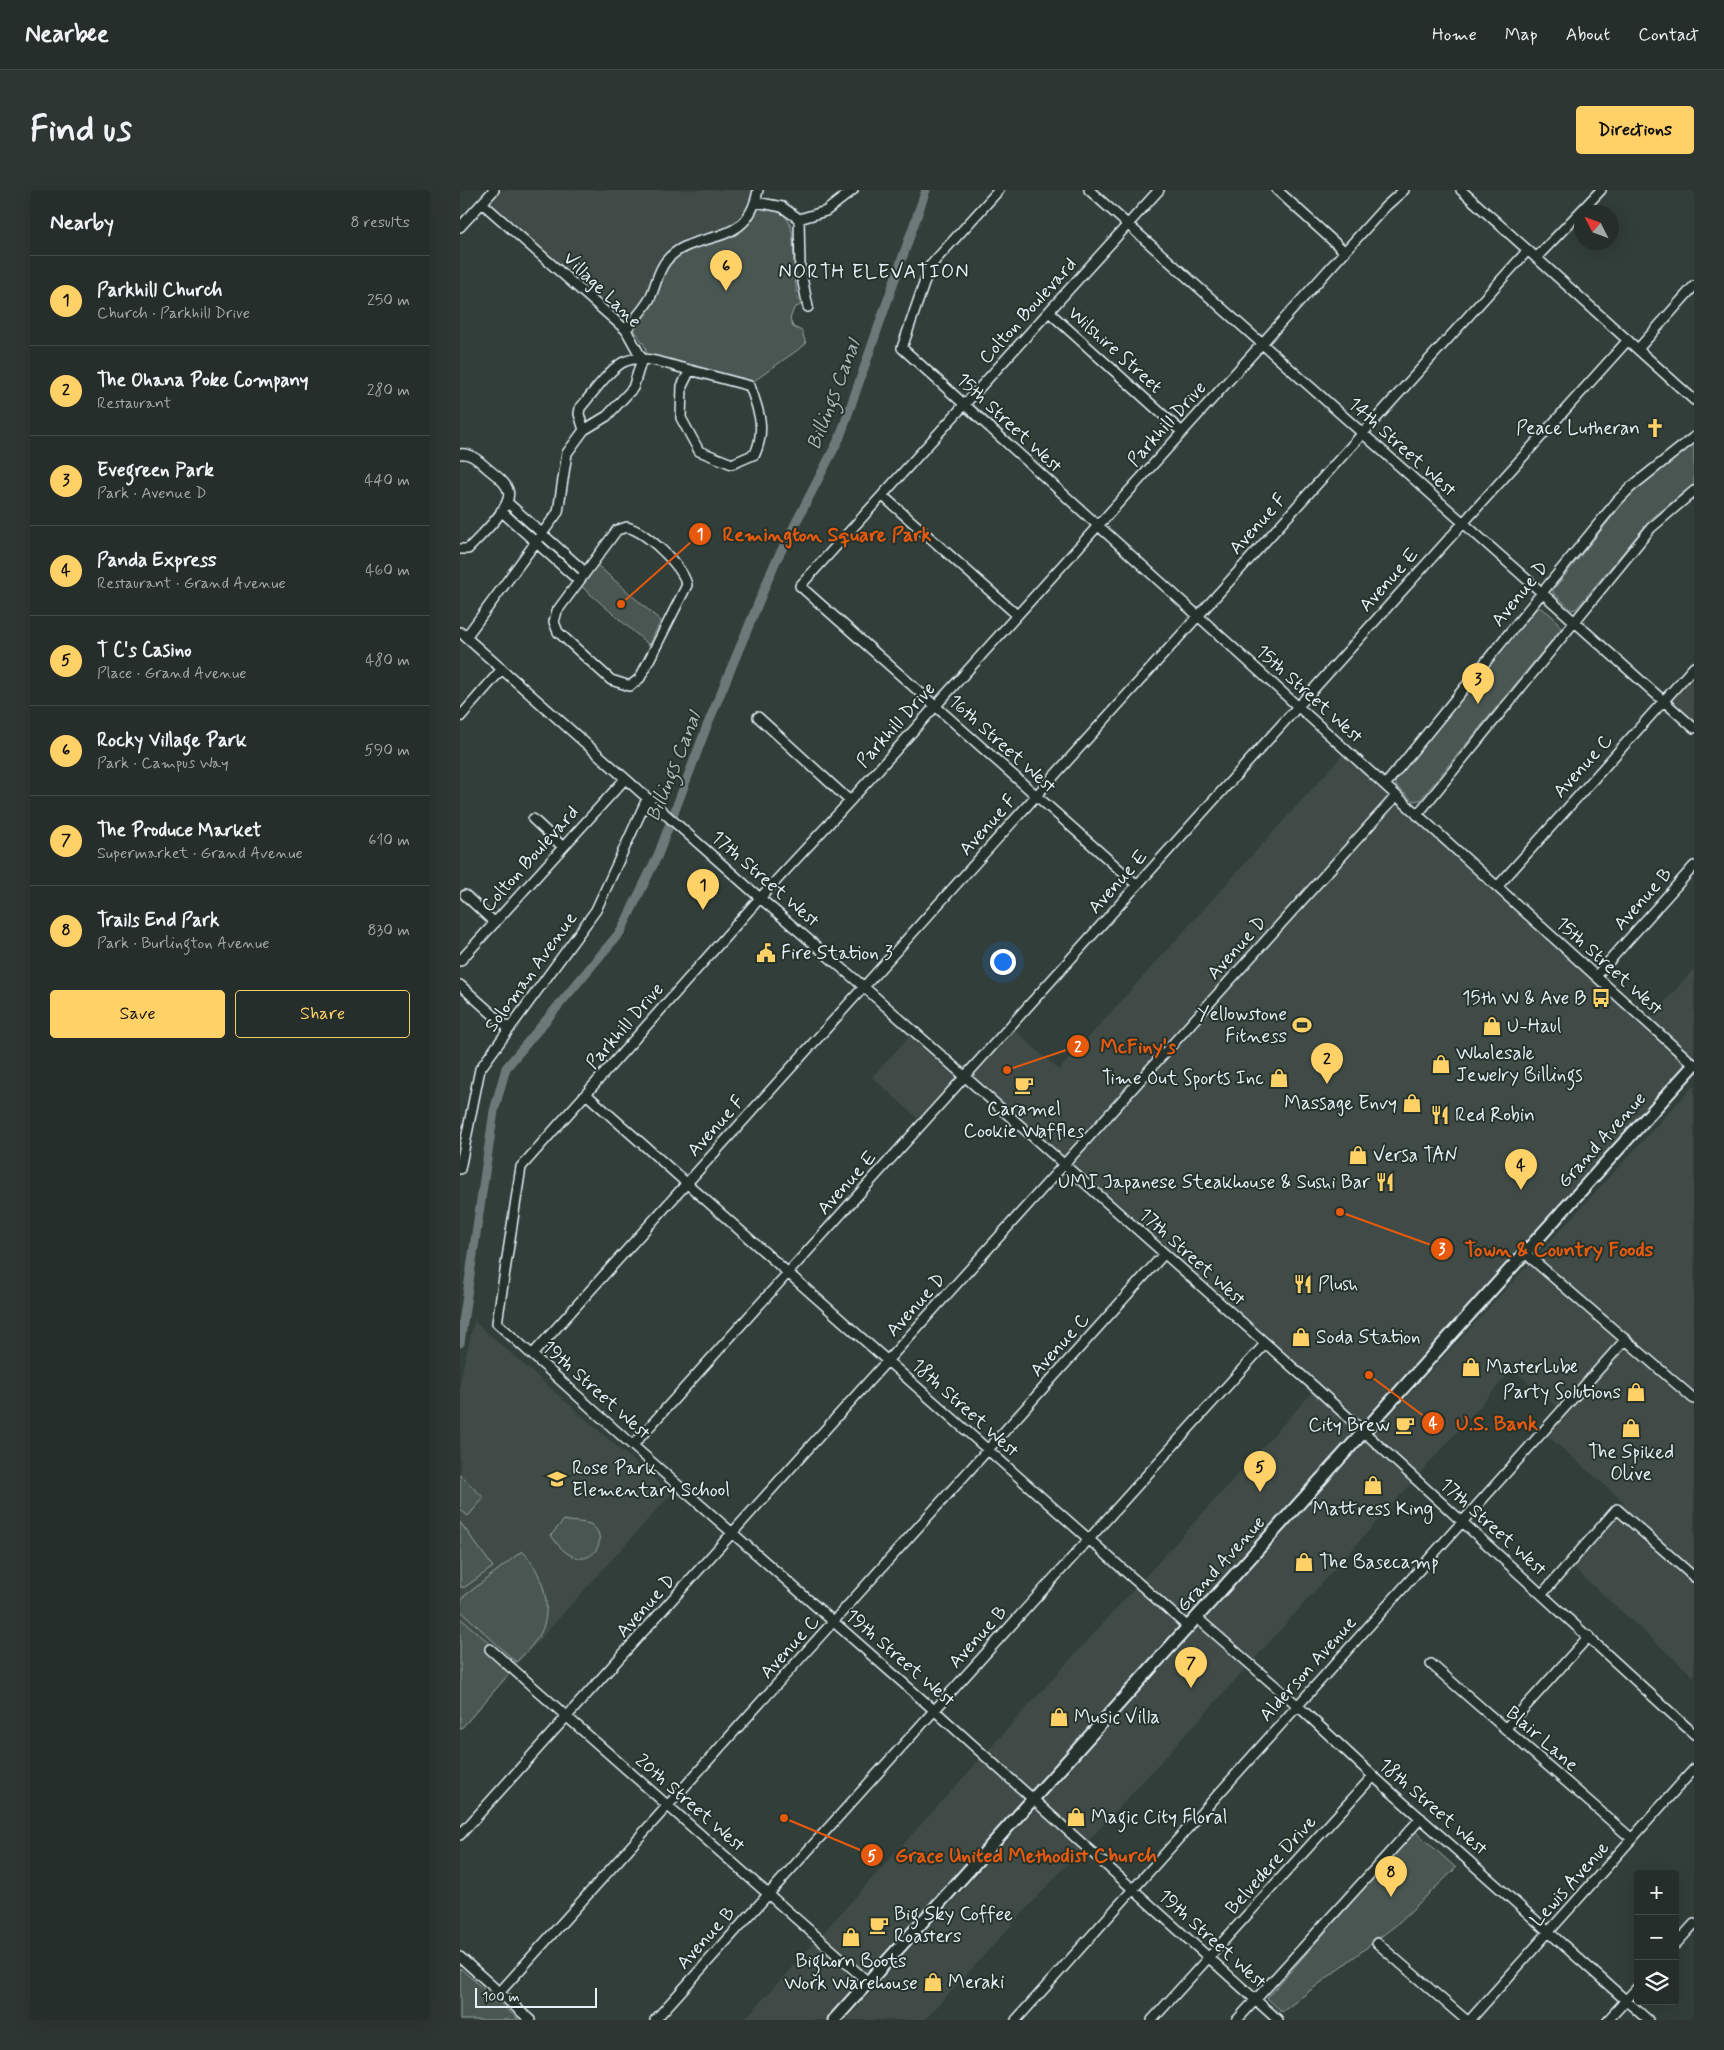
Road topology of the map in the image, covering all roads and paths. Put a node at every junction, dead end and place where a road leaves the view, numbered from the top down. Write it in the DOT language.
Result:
graph roads {
  1 [pos="494,190"];
  2 [pos="758,190"];
  3 [pos="853,190"];
  4 [pos="998,190"];
  5 [pos="1089,190"];
  6 [pos="1159,190"];
  7 [pos="1277,190"];
  8 [pos="1404,190"];
  9 [pos="1461,190"];
  10 [pos="1601,190"];
  11 [pos="756,202"];
  12 [pos="482,203"];
  13 [pos="799,219"];
  14 [pos="1128,225"];
  15 [pos="460,227"];
  16 [pos="1528,250"];
  17 [pos="1344,251"];
  18 [pos="1536,258"];
  19 [pos="1694,286"];
  20 [pos="808,307"];
  21 [pos="1049,312"];
  22 [pos="626,330"];
  23 [pos="1628,340"];
  24 [pos="1261,343"];
  25 [pos="1638,349"];
  26 [pos="642,359"];
  27 [pos="690,370"];
  28 [pos="1694,400"];
  29 [pos="966,404"];
  30 [pos="584,430"];
  31 [pos="1182,432"];
  32 [pos="1362,434"];
  33 [pos="1694,436"];
  34 [pos="460,454"];
  35 [pos="1694,491"];
  36 [pos="883,496"];
  37 [pos="508,503"];
  38 [pos="502,511"];
  39 [pos="1462,523"];
  40 [pos="1096,526"];
  41 [pos="543,534"];
  42 [pos="537,543"];
  43 [pos="460,549"];
  44 [pos="585,572"];
  45 [pos="579,581"];
  46 [pos="800,586"];
  47 [pos="1542,593"];
  48 [pos="1017,615"];
  49 [pos="1196,616"];
  50 [pos="1574,621"];
  51 [pos="463,634"];
  52 [pos="1694,666"];
  53 [pos="502,669"];
  54 [pos="1663,700"];
  55 [pos="1297,705"];
  56 [pos="935,706"];
  57 [pos="460,717"];
  58 [pos="758,717"];
  59 [pos="1694,728"];
  60 [pos="625,779"];
  61 [pos="1385,785"];
  62 [pos="1036,796"];
  63 [pos="1396,796"];
  64 [pos="648,799"];
  65 [pos="850,801"];
  66 [pos="1417,815"];
  67 [pos="533,819"];
  68 [pos="563,847"];
  69 [pos="1694,866"];
  70 [pos="1137,885"];
  71 [pos="1496,886"];
  72 [pos="466,895"];
  73 [pos="760,898"];
  74 [pos="495,923"];
  75 [pos="460,961"];
  76 [pos="1596,976"];
  77 [pos="460,985"];
  78 [pos="864,987"];
  79 [pos="509,1030"];
  80 [pos="1694,1065"];
  81 [pos="964,1077"];
  82 [pos="586,1094"];
  83 [pos="463,1138"];
  84 [pos="1064,1165"];
  85 [pos="460,1169"];
  86 [pos="687,1183"];
  87 [pos="1524,1252"];
  88 [pos="1164,1254"];
  89 [pos="788,1273"];
  90 [pos="497,1322"];
  91 [pos="1626,1339"];
  92 [pos="1265,1344"];
  93 [pos="532,1355"];
  94 [pos="888,1361"];
  95 [pos="1694,1399"];
  96 [pos="1363,1433"];
  97 [pos="633,1445"];
  98 [pos="988,1450"];
  99 [pos="1462,1523"];
  100 [pos="733,1533"];
  101 [pos="1088,1538"];
  102 [pos="1694,1577"];
  103 [pos="1543,1593"];
  104 [pos="1196,1617"];
  105 [pos="835,1622"];
  106 [pos="1188,1627"];
  107 [pos="1589,1636"];
  108 [pos="490,1649"];
  109 [pos="1431,1664"];
  110 [pos="1297,1705"];
  111 [pos="934,1710"];
  112 [pos="566,1717"];
  113 [pos="1506,1728"];
  114 [pos="1694,1734"];
  115 [pos="1694,1769"];
  116 [pos="1373,1776"];
  117 [pos="1032,1799"];
  118 [pos="668,1806"];
  119 [pos="1421,1818"];
  120 [pos="460,1835"];
  121 [pos="1632,1839"];
  122 [pos="1133,1891"];
  123 [pos="768,1893"];
  124 [pos="1694,1924"];
  125 [pos="1550,1930"];
  126 [pos="1679,1941"];
  127 [pos="1377,1943"];
  128 [pos="460,1957"];
  129 [pos="1209,1958"];
  130 [pos="868,1982"];
  131 [pos="1634,1991"];
  132 [pos="499,1993"];
  133 [pos="1255,1999"];
  134 [pos="1626,2000"];
  135 [pos="530,2020"];
  136 [pos="655,2020"];
  137 [pos="834,2020"];
  138 [pos="1016,2020"];
  139 [pos="1152,2020"];
  140 [pos="1237,2020"];
  141 [pos="1278,2020"];
  142 [pos="1466,2020"];
  143 [pos="1470,2020"];
  144 [pos="1608,2020"];
  145 [pos="1648,2020"];
  1 -- 12 [label="street"];
  2 -- 11 [label="street"];
  3 -- 13 [label="street"];
  4 -- 29 [label="street, 15th Street West"];
  5 -- 14 [label="street, 14th Street West"];
  6 -- 14 [label="street, Colton Boulevard"];
  7 -- 17 [label="street"];
  8 -- 17 [label="street, Parkhill Drive"];
  9 -- 16 [label="street"];
  10 -- 18 [label="street"];
  11 -- 13 [label="street"];
  11 -- 22 [label="street"];
  12 -- 15 [label="street"];
  12 -- 22 [label="street, Village Lane"];
  13 -- 20 [label="street"];
  14 -- 21 [label="street, Colton Boulevard"];
  14 -- 24 [label="street, 14th Street West"];
  16 -- 18 [label="street"];
  16 -- 32 [label="street, Avenue F"];
  17 -- 24 [label="street, Parkhill Drive"];
  18 -- 23 [label="street"];
  19 -- 25 [label="street"];
  21 -- 29 [label="street, Colton Boulevard"];
  21 -- 31 [label="street, Wilshire Street"];
  22 -- 26 [label="street, Village Lane"];
  23 -- 25 [label="street"];
  23 -- 39 [label="street, Avenue E"];
  24 -- 31 [label="street, Parkhill Drive"];
  24 -- 32 [label="street, 14th Street West"];
  25 -- 28 [label="street"];
  26 -- 27 [label="street"];
  26 -- 30 [label="street"];
  26 -- 30 [label="street"];
  27 -- 27 [label="street"];
  29 -- 36 [label="street, Colton Boulevard"];
  29 -- 40 [label="street, 15th Street West"];
  30 -- 41 [label="street"];
  31 -- 40 [label="street, Parkhill Drive"];
  32 -- 39 [label="street, 14th Street West"];
  32 -- 49 [label="street, Avenue F"];
  33 -- 47 [label="street, Avenue D"];
  34 -- 37 [label="street"];
  35 -- 50 [label="street"];
  36 -- 46 [label="street, Colton Boulevard"];
  36 -- 48 [label="street"];
  37 -- 38 [label="street"];
  37 -- 41 [label="street"];
  38 -- 42 [label="street"];
  38 -- 43 [label="street"];
  39 -- 47 [label="street, 14th Street West"];
  39 -- 55 [label="street, Avenue E"];
  40 -- 48 [label="street, Parkhill Drive"];
  40 -- 49 [label="street, 15th Street West"];
  41 -- 42 [label="street"];
  41 -- 44 [label="street"];
  42 -- 45 [label="street"];
  42 -- 51 [label="street"];
  44 -- 45 [label="street"];
  44 -- 45 [label="street"];
  46 -- 56 [label="street, 16th Street West"];
  47 -- 50 [label="street, 14th Street West"];
  47 -- 61 [label="street, Avenue D"];
  48 -- 56 [label="street, Parkhill Drive"];
  49 -- 55 [label="street, 15th Street West"];
  49 -- 62 [label="street, Avenue F"];
  50 -- 54 [label="street, 14th Street West"];
  50 -- 66 [label="street"];
  51 -- 53 [label="street, 17th Street West"];
  52 -- 54 [label="street, Avenue C"];
  53 -- 57 [label="street"];
  53 -- 60 [label="street, 17th Street West"];
  54 -- 59 [label="street, 14th Street West"];
  54 -- 71 [label="street, Avenue C"];
  55 -- 61 [label="street, 15th Street West"];
  55 -- 70 [label="street, Avenue E"];
  56 -- 62 [label="street, 16th Street West"];
  56 -- 65 [label="street, Parkhill Drive"];
  58 -- 65 [label="street"];
  60 -- 64 [label="street, 17th Street West"];
  60 -- 68 [label="street, Colton Boulevard"];
  61 -- 63 [label="street, 15th Street West"];
  62 -- 70 [label="street, 16th Street West"];
  62 -- 78 [label="street, Avenue F"];
  63 -- 66 [label="street, 15th Street West"];
  63 -- 84 [label="street, Avenue D"];
  64 -- 73 [label="street, 17th Street West"];
  64 -- 79 [label="street, Soloman Avenue"];
  65 -- 73 [label="street, Parkhill Drive"];
  66 -- 71 [label="street, 15th Street West"];
  67 -- 68 [label="street"];
  68 -- 74 [label="street, Colton Boulevard"];
  69 -- 76 [label="street, Avenue B"];
  70 -- 81 [label="street, Avenue E"];
  71 -- 76 [label="street, 15th Street West"];
  72 -- 74 [label="street"];
  73 -- 78 [label="street, 17th Street West"];
  73 -- 82 [label="street, Parkhill Drive"];
  74 -- 75 [label="street, Colton Boulevard"];
  76 -- 80 [label="street, 15th Street West"];
  77 -- 79 [label="street"];
  78 -- 81 [label="street, 17th Street West"];
  78 -- 86 [label="street, Avenue F"];
  79 -- 83 [label="street, Soloman Avenue"];
  80 -- 87 [label="main road, Grand Avenue"];
  81 -- 84 [label="street, 17th Street West"];
  81 -- 89 [label="street, Avenue E"];
  82 -- 86 [label="street, 18th Street West"];
  82 -- 90 [label="street, Parkhill Drive"];
  83 -- 85 [label="street, Soloman Avenue"];
  84 -- 88 [label="street, 17th Street West"];
  84 -- 94 [label="street, Avenue D"];
  86 -- 89 [label="street, 18th Street West"];
  86 -- 93 [label="street, Avenue F"];
  87 -- 91 [label="street"];
  87 -- 96 [label="main road, Grand Avenue"];
  88 -- 92 [label="street, 17th Street West"];
  88 -- 98 [label="street, Avenue C"];
  89 -- 94 [label="street, 18th Street West"];
  89 -- 97 [label="street, Avenue E"];
  90 -- 93 [label="street, 19th Street West"];
  91 -- 95 [label="street"];
  91 -- 99 [label="street, Alderson Avenue"];
  92 -- 96 [label="street, 17th Street West"];
  92 -- 101 [label="street, Avenue B"];
  93 -- 97 [label="street, 19th Street West"];
  94 -- 98 [label="street, 18th Street West"];
  94 -- 100 [label="street, Avenue D"];
  96 -- 99 [label="street, 17th Street West"];
  96 -- 104 [label="main road, Grand Avenue"];
  97 -- 100 [label="street, 19th Street West"];
  98 -- 101 [label="street, 18th Street West"];
  98 -- 105 [label="street, Avenue C"];
  99 -- 103 [label="street, 17th Street West"];
  99 -- 110 [label="street, Alderson Avenue"];
  100 -- 105 [label="street, 19th Street West"];
  100 -- 112 [label="street, Avenue D"];
  101 -- 106 [label="street, 18th Street West"];
  101 -- 111 [label="street, Avenue B"];
  102 -- 103 [label="street"];
  103 -- 107 [label="street, 17th Street West"];
  104 -- 106 [label="main road, Grand Avenue"];
  104 -- 110 [label="street, 18th Street West"];
  105 -- 111 [label="street, 19th Street West"];
  105 -- 118 [label="street, Avenue C"];
  106 -- 117 [label="main road, Grand Avenue"];
  107 -- 113 [label="street"];
  107 -- 114 [label="street, 17th Street West"];
  108 -- 112 [label="street, 20th Street West"];
  109 -- 113 [label="street, Blair Lane"];
  110 -- 116 [label="street, 18th Street West"];
  110 -- 122 [label="street, Alderson Avenue"];
  111 -- 117 [label="street, 19th Street West"];
  111 -- 123 [label="street, Avenue B"];
  112 -- 118 [label="street, 20th Street West"];
  112 -- 120 [label="street, Avenue D"];
  113 -- 121 [label="street, Blair Lane"];
  115 -- 121 [label="street, Lewis Avenue"];
  116 -- 119 [label="street, 18th Street West"];
  116 -- 129 [label="street, Belvedere Drive"];
  117 -- 122 [label="street, 19th Street West"];
  117 -- 130 [label="main road, Grand Avenue"];
  118 -- 123 [label="street, 20th Street West"];
  118 -- 132 [label="street, Avenue C"];
  119 -- 125 [label="street, 18th Street West"];
  119 -- 133 [label="street"];
  121 -- 125 [label="street, Lewis Avenue"];
  122 -- 129 [label="street, 19th Street West"];
  122 -- 138 [label="street, Alderson Avenue"];
  123 -- 130 [label="street, 20th Street West"];
  123 -- 136 [label="street, Avenue B"];
  124 -- 126 [label="street"];
  125 -- 134 [label="street, 18th Street West"];
  125 -- 143 [label="street, Lewis Avenue"];
  127 -- 142 [label="street"];
  128 -- 132 [label="street"];
  129 -- 133 [label="street, 19th Street West"];
  129 -- 139 [label="street, Belvedere Drive"];
  130 -- 137 [label="main road, Grand Avenue"];
  131 -- 134 [label="street"];
  132 -- 135 [label="street"];
  133 -- 140 [label="street"];
  133 -- 141 [label="street, 19th Street West"];
  134 -- 144 [label="street"];
  134 -- 145 [label="street, 18th Street West"];
}
